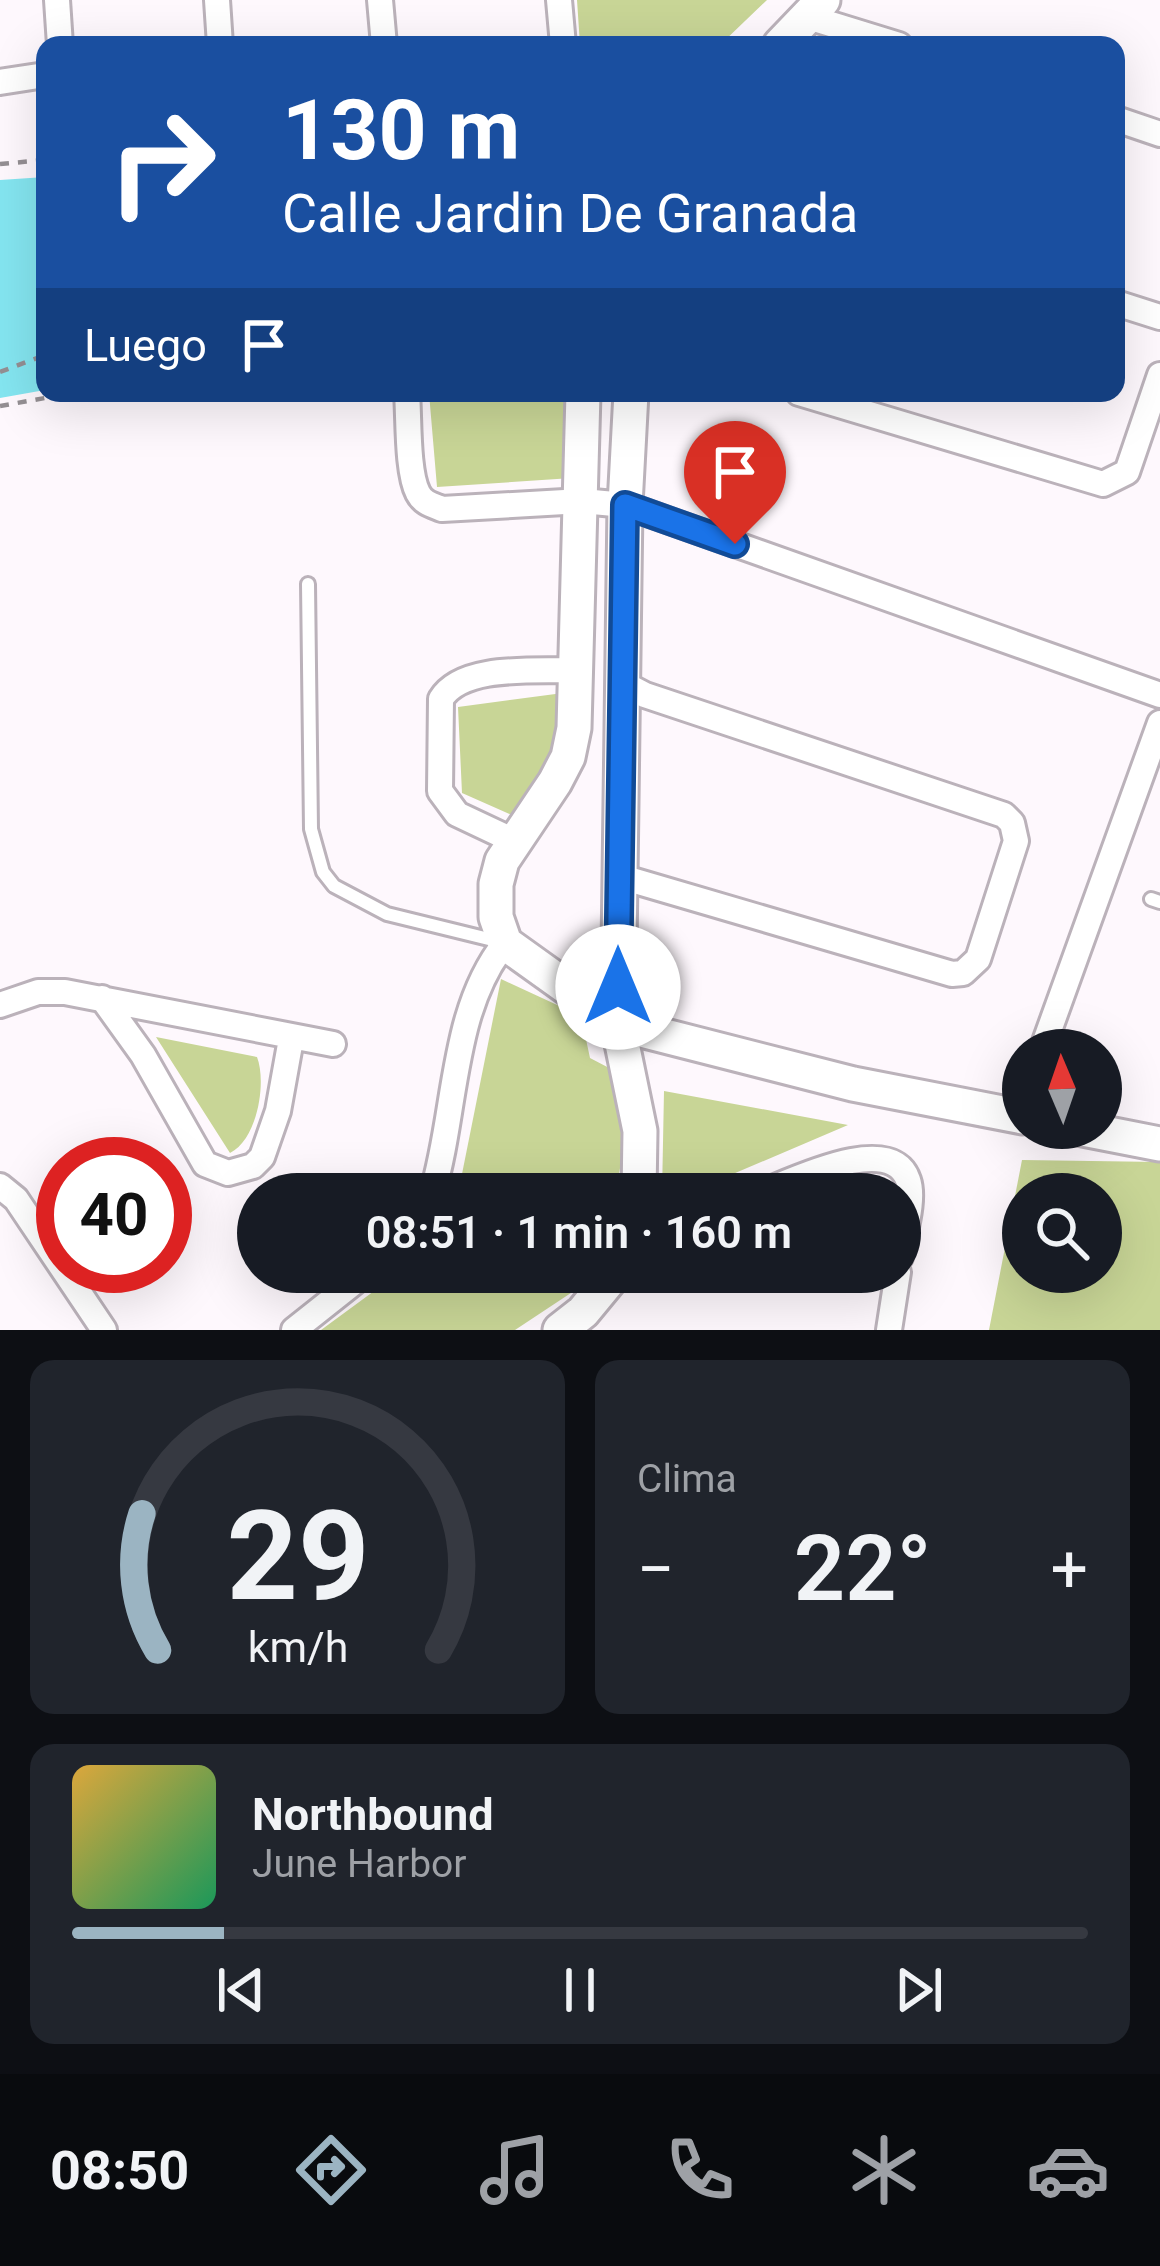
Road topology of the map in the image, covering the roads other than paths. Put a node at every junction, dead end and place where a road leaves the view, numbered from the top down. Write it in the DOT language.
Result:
graph roads {
  1 [pos="56,0"];
  2 [pos="217,0"];
  3 [pos="380,0"];
  4 [pos="559,0"];
  5 [pos="816,9"];
  6 [pos="59,36"];
  7 [pos="219,36"];
  8 [pos="383,36"];
  9 [pos="561,36"];
  10 [pos="789,36"];
  11 [pos="878,36"];
  12 [pos="36,76"];
  13 [pos="0,82"];
  14 [pos="1125,122"];
  15 [pos="1160,134"];
  16 [pos="1125,306"];
  17 [pos="1160,317"];
  18 [pos="1160,375"];
  19 [pos="408,402"];
  20 [pos="583,402"];
  21 [pos="631,402"];
  22 [pos="829,402"];
  23 [pos="582,502"];
  24 [pos="625,505"];
  25 [pos="308,584"];
  26 [pos="578,670"];
  27 [pos="624,684"];
  28 [pos="1160,695"];
  29 [pos="1160,723"];
  30 [pos="514,841"];
  31 [pos="617,876"];
  32 [pos="505,943"];
  33 [pos="102,998"];
  34 [pos="0,1006"];
  35 [pos="618,1024"];
  36 [pos="1050,1029"];
  37 [pos="291,1039"];
  38 [pos="333,1044"];
  39 [pos="1002,1109"];
  40 [pos="1122,1137"];
  41 [pos="1160,1144"];
  42 [pos="439,1173"];
  43 [pos="639,1173"];
  44 [pos="815,1173"];
  45 [pos="904,1173"];
  46 [pos="0,1186"];
  47 [pos="341,1293"];
  48 [pos="599,1293"];
  49 [pos="895,1293"];
  50 [pos="104,1330"];
  51 [pos="294,1330"];
  52 [pos="560,1330"];
  53 [pos="890,1330"];
  1 -- 6 [label="street"];
  2 -- 7 [label="street"];
  3 -- 8 [label="street"];
  4 -- 9 [label="street"];
  5 -- 10 [label="street"];
  5 -- 11 [label="street"];
  12 -- 13 [label="street"];
  14 -- 15 [label="street"];
  16 -- 17 [label="street"];
  18 -- 22 [label="street"];
  19 -- 23 [label="street"];
  20 -- 23 [label="street"];
  21 -- 24 [label="street"];
  23 -- 24 [label="street"];
  23 -- 26 [label="street"];
  24 -- 27 [label="street"];
  24 -- 28 [label="street"];
  25 -- 32 [label="lane"];
  26 -- 30 [label="street"];
  26 -- 30 [label="street"];
  27 -- 31 [label="street"];
  27 -- 31 [label="street"];
  29 -- 36 [label="street"];
  30 -- 32 [label="street"];
  31 -- 35 [label="street"];
  32 -- 35 [label="street"];
  32 -- 42 [label="street"];
  33 -- 34 [label="street"];
  33 -- 37 [label="street"];
  33 -- 37 [label="street"];
  35 -- 39 [label="street"];
  35 -- 43 [label="street"];
  37 -- 38 [label="street"];
  40 -- 41 [label="street"];
  44 -- 45 [label="street"];
  46 -- 50 [label="street"];
  47 -- 51 [label="street"];
  48 -- 52 [label="street"];
  49 -- 53 [label="street"];
}
